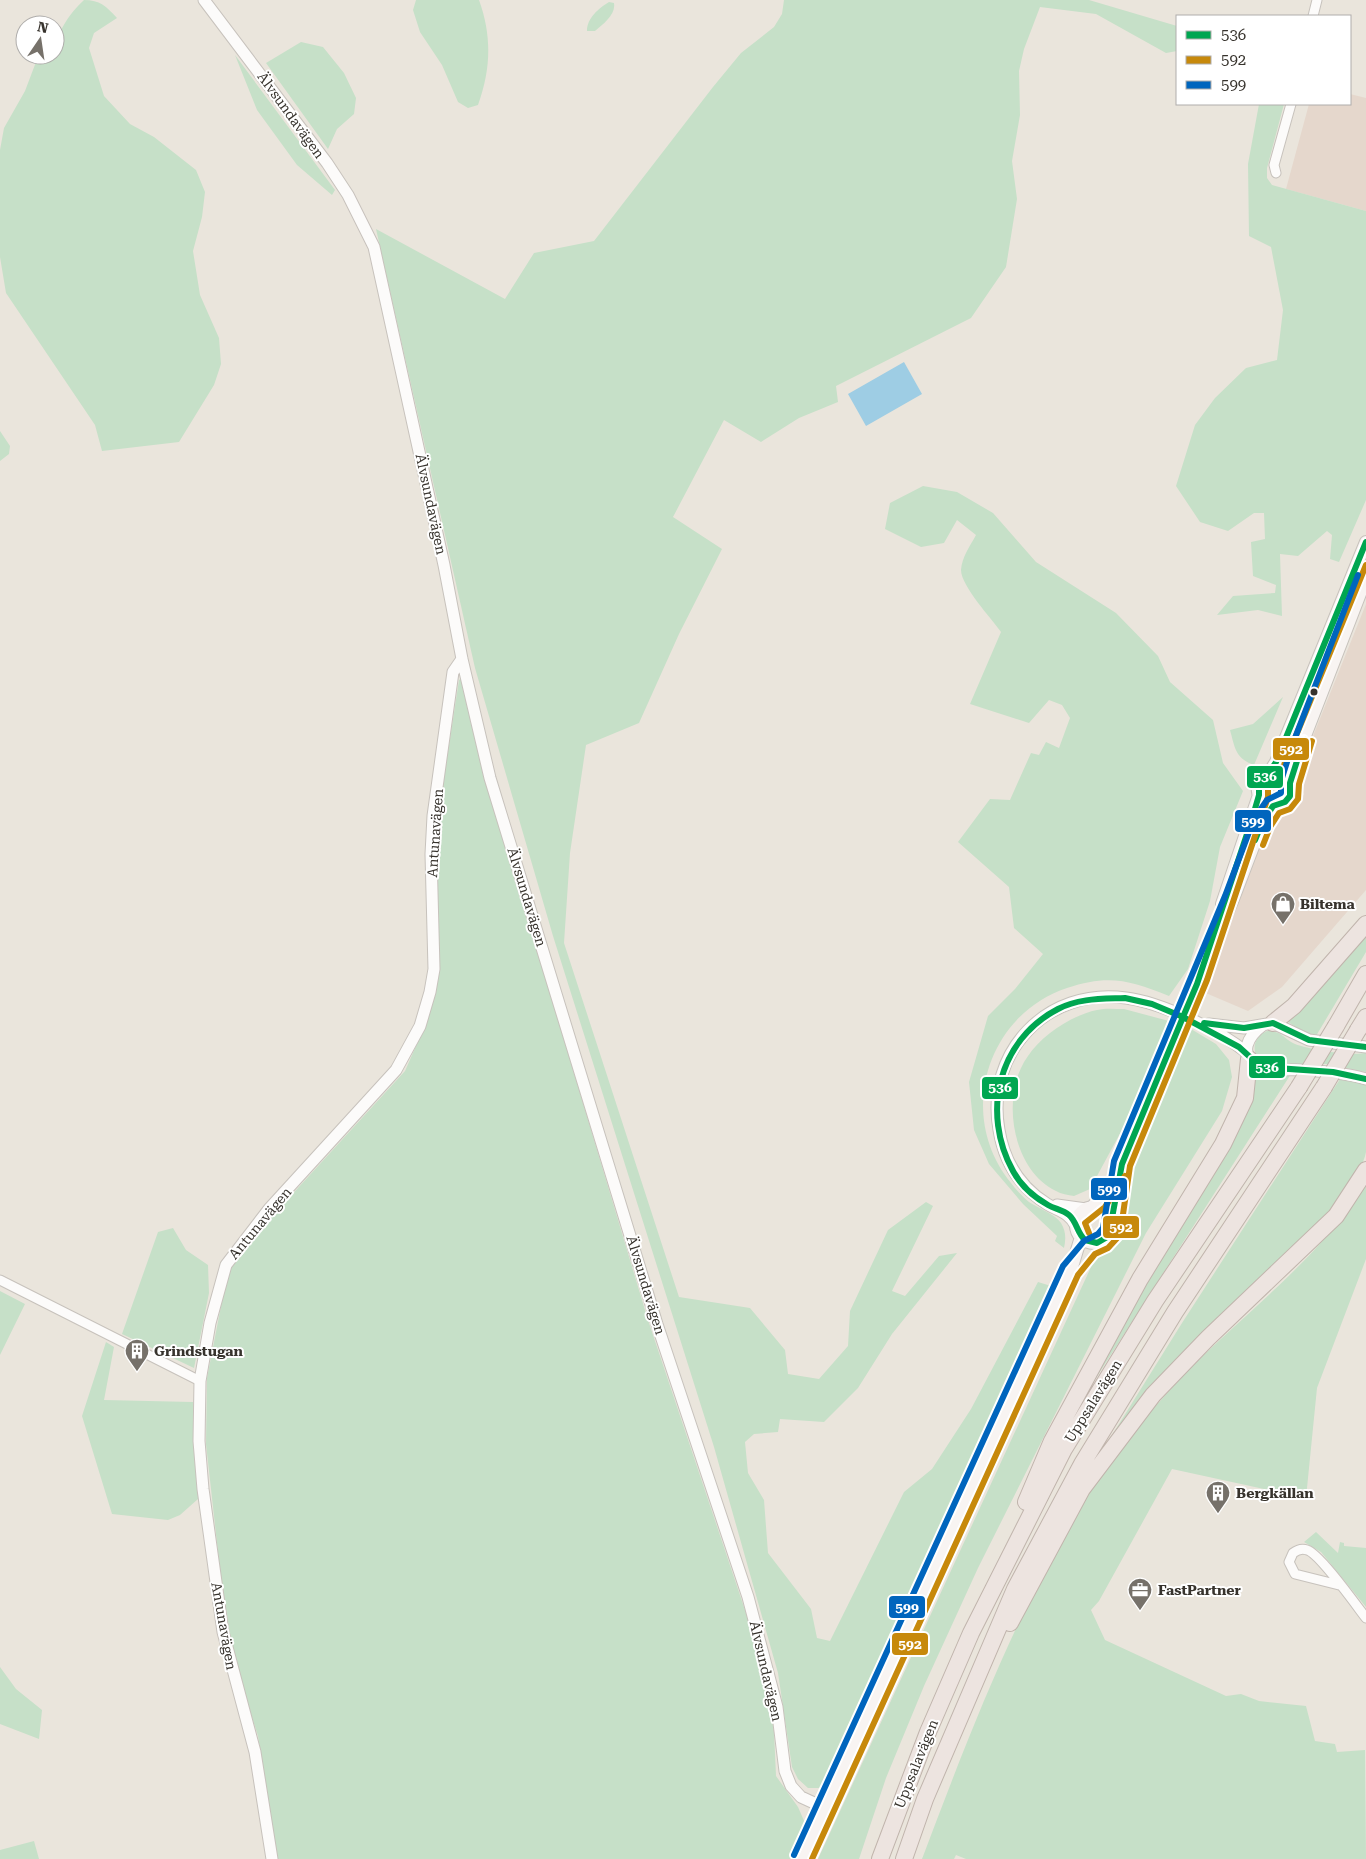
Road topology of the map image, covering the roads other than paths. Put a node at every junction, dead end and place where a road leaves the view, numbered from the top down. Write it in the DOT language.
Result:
graph roads {
  1 [pos="204,0"];
  2 [pos="1317,0"];
  3 [pos="1313,15"];
  4 [pos="1291,105"];
  5 [pos="1276,173"];
  6 [pos="1366,542"];
  7 [pos="1362,574"];
  8 [pos="462,659"];
  9 [pos="1269,773"];
  10 [pos="1290,784"];
  11 [pos="1259,795"];
  12 [pos="1273,806"];
  13 [pos="1366,924"];
  14 [pos="1366,974"];
  15 [pos="1198,981"];
  16 [pos="1195,1021"];
  17 [pos="1269,1024"];
  18 [pos="1362,1024"];
  19 [pos="1366,1047"];
  20 [pos="1247,1055"];
  21 [pos="1366,1079"];
  22 [pos="1122,1164"];
  23 [pos="1366,1170"];
  24 [pos="1047,1204"];
  25 [pos="1089,1208"];
  26 [pos="1112,1218"];
  27 [pos="1078,1231"];
  28 [pos="1097,1243"];
  29 [pos="1071,1270"];
  30 [pos="0,1280"];
  31 [pos="200,1381"];
  32 [pos="1339,1585"];
  33 [pos="1366,1618"];
  34 [pos="971,1633"];
  35 [pos="958,1722"];
  36 [pos="824,1808"];
  37 [pos="272,1859"];
  38 [pos="802,1859"];
  39 [pos="880,1859"];
  40 [pos="904,1859"];
  1 -- 8 [label="street, Älvsundavägen"];
  2 -- 3 [label="street"];
  4 -- 5 [label="street"];
  6 -- 7 [label="main road"];
  7 -- 9 [label="main road"];
  7 -- 10 [label="main road"];
  8 -- 31 [label="street, Antunavägen"];
  8 -- 36 [label="street, Älvsundavägen"];
  9 -- 10 [label="main road"];
  9 -- 11 [label="main road"];
  10 -- 12 [label="main road"];
  11 -- 12 [label="main road"];
  11 -- 15 [label="main road"];
  12 -- 15 [label="main road"];
  13 -- 17 [label="highway"];
  14 -- 34 [label="highway, Uppsalavägen, bridge"];
  15 -- 22 [label="main road, bridge"];
  16 -- 17 [label="street"];
  16 -- 20 [label="street"];
  16 -- 24 [label="street"];
  17 -- 19 [label="street"];
  17 -- 20 [label="street"];
  18 -- 35 [label="highway, Uppsalavägen, bridge"];
  20 -- 21 [label="street"];
  20 -- 34 [label="highway"];
  22 -- 25 [label="main road"];
  22 -- 26 [label="main road"];
  23 -- 35 [label="highway"];
  24 -- 25 [label="street"];
  24 -- 27 [label="street"];
  25 -- 26 [label="main road"];
  25 -- 27 [label="main road"];
  26 -- 28 [label="main road"];
  27 -- 28 [label="main road"];
  27 -- 29 [label="main road"];
  28 -- 29 [label="main road"];
  29 -- 36 [label="main road"];
  30 -- 31 [label="street"];
  31 -- 37 [label="street, Antunavägen"];
  32 -- 32 [label="street"];
  32 -- 33 [label="street"];
  34 -- 39 [label="highway, Uppsalavägen"];
  35 -- 40 [label="highway, Uppsalavägen"];
  36 -- 38 [label="main road"];
}
